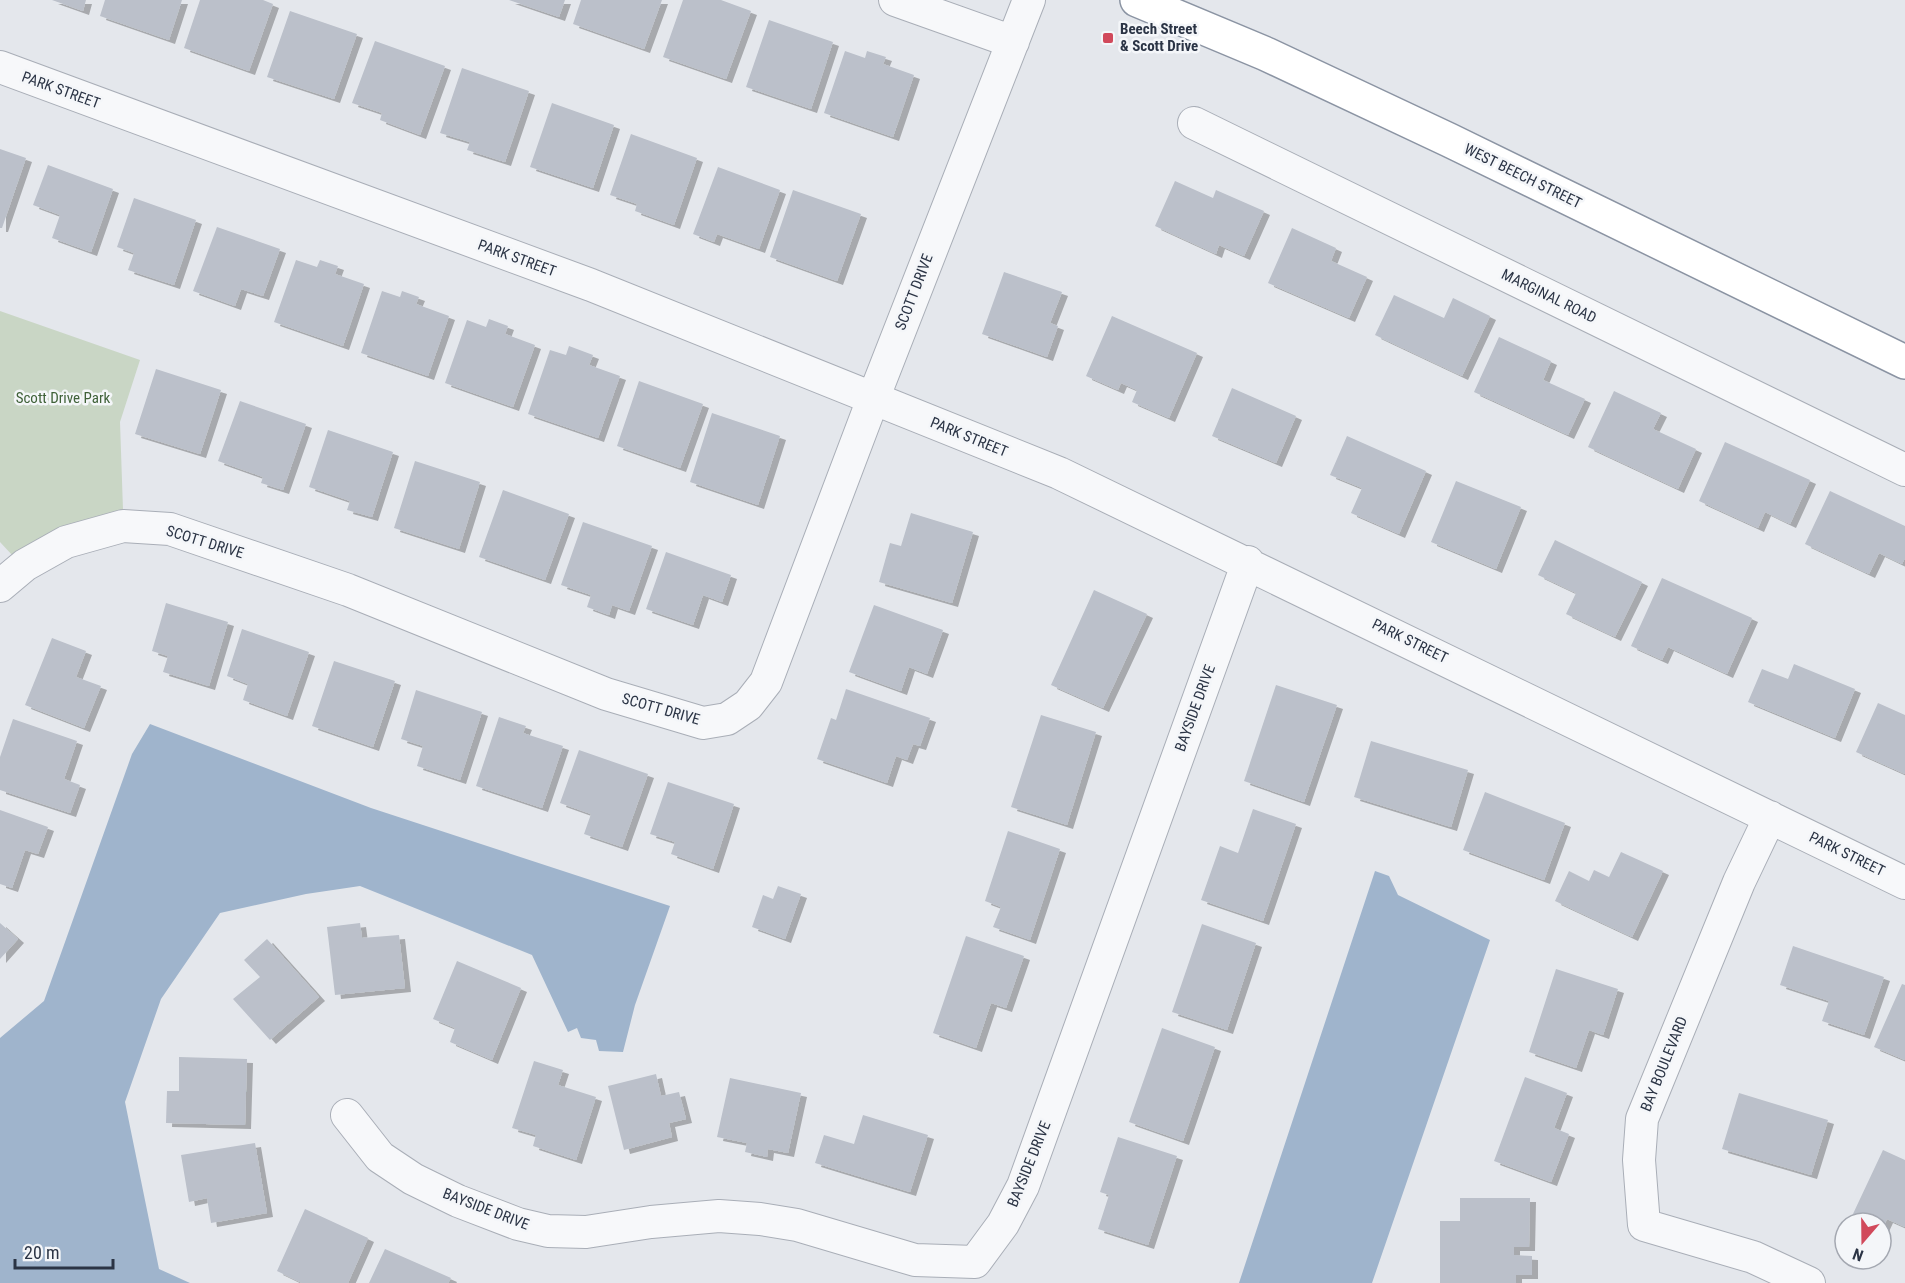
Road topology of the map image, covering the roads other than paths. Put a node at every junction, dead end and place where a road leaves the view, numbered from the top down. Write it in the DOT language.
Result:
graph roads {
  1 [pos="894,0"];
  2 [pos="1029,0"];
  3 [pos="1137,0"];
  4 [pos="1013,42"];
  5 [pos="0,67"];
  6 [pos="1194,123"];
  7 [pos="1905,362"];
  8 [pos="873,399"];
  9 [pos="1905,470"];
  10 [pos="1248,562"];
  11 [pos="0,586"];
  12 [pos="1770,817"];
  13 [pos="1905,883"];
  14 [pos="347,1115"];
  15 [pos="1809,1283"];
  1 -- 4 [label="street"];
  2 -- 4 [label="street, SCOTT DRIVE"];
  3 -- 7 [label="highway, WEST BEECH STREET"];
  4 -- 8 [label="street, SCOTT DRIVE"];
  5 -- 8 [label="street, PARK STREET"];
  6 -- 9 [label="street, MARGINAL ROAD"];
  8 -- 10 [label="street, PARK STREET"];
  8 -- 11 [label="street, SCOTT DRIVE"];
  10 -- 12 [label="street, PARK STREET"];
  10 -- 14 [label="street, BAYSIDE DRIVE"];
  12 -- 13 [label="street, PARK STREET"];
  12 -- 15 [label="street, BAY BOULEVARD"];
}
